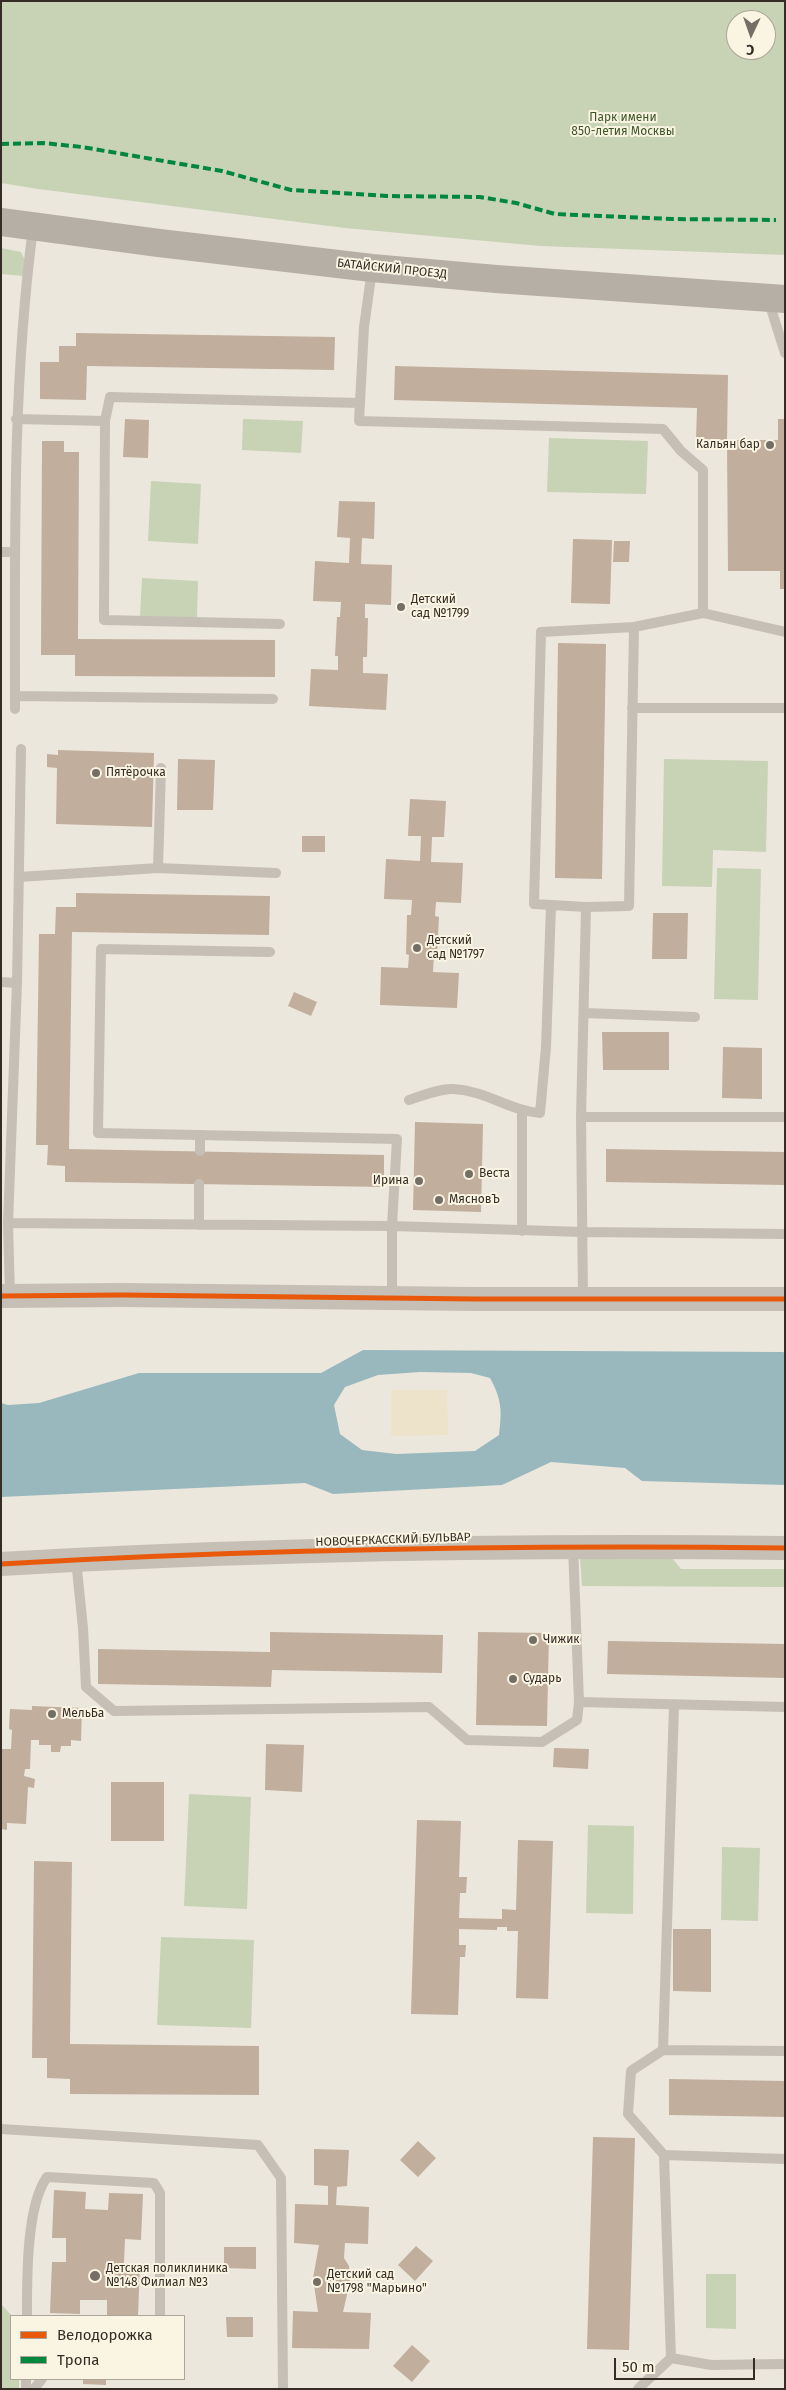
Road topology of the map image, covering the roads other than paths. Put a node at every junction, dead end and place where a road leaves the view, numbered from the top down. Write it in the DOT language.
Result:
graph roads {
  1 [pos="1,222"];
  2 [pos="34,227"];
  3 [pos="372,268"];
  4 [pos="776,298"];
  5 [pos="785,353"];
  6 [pos="360,403"];
  7 [pos="16,419"];
  8 [pos="105,421"];
  9 [pos="1,552"];
  10 [pos="15,552"];
  11 [pos="703,613"];
  12 [pos="280,624"];
  13 [pos="634,626"];
  14 [pos="785,632"];
  15 [pos="15,696"];
  16 [pos="273,699"];
  17 [pos="632,708"];
  18 [pos="785,708"];
  19 [pos="15,709"];
  20 [pos="21,749"];
  21 [pos="161,768"];
  22 [pos="158,868"];
  23 [pos="276,873"];
  24 [pos="19,877"];
  25 [pos="551,906"];
  26 [pos="586,907"];
  27 [pos="270,952"];
  28 [pos="1,982"];
  29 [pos="17,983"];
  30 [pos="584,1013"];
  31 [pos="695,1017"];
  32 [pos="409,1100"];
  33 [pos="522,1111"];
  34 [pos="581,1117"];
  35 [pos="785,1117"];
  36 [pos="200,1135"];
  37 [pos="200,1152"];
  38 [pos="199,1184"];
  39 [pos="8,1223"];
  40 [pos="199,1225"];
  41 [pos="392,1226"];
  42 [pos="522,1231"];
  43 [pos="583,1232"];
  44 [pos="785,1234"];
  45 [pos="5,1296"];
  46 [pos="392,1299"];
  47 [pos="785,1299"];
  48 [pos="583,1300"];
  49 [pos="573,1546"];
  50 [pos="785,1548"];
  51 [pos="76,1560"];
  52 [pos="1,1564"];
  53 [pos="579,1702"];
  54 [pos="674,1705"];
  55 [pos="785,1708"];
  56 [pos="662,2050"];
  57 [pos="785,2050"];
  58 [pos="1,2129"];
  59 [pos="664,2155"];
  60 [pos="785,2159"];
  61 [pos="22,2237"];
  62 [pos="27,2254"];
  63 [pos="27,2315"];
  64 [pos="160,2315"];
  65 [pos="671,2358"];
  66 [pos="785,2364"];
  67 [pos="283,2389"];
  68 [pos="638,2389"];
  1 -- 2 [label="main road, БАТАЙСКИЙ ПРОЕЗД"];
  2 -- 3 [label="main road, БАТАЙСКИЙ ПРОЕЗД"];
  2 -- 7 [label="lane"];
  3 -- 4 [label="main road, БАТАЙСКИЙ ПРОЕЗД"];
  3 -- 6 [label="lane"];
  4 -- 5 [label="lane"];
  6 -- 8 [label="lane"];
  6 -- 11 [label="lane"];
  7 -- 8 [label="lane"];
  7 -- 10 [label="lane"];
  8 -- 12 [label="lane"];
  9 -- 10 [label="lane"];
  10 -- 15 [label="lane"];
  11 -- 13 [label="lane"];
  11 -- 14 [label="lane"];
  13 -- 17 [label="lane"];
  13 -- 25 [label="lane"];
  15 -- 16 [label="lane"];
  15 -- 19 [label="lane"];
  17 -- 18 [label="lane"];
  17 -- 26 [label="lane"];
  20 -- 24 [label="lane"];
  21 -- 22 [label="lane"];
  22 -- 23 [label="lane"];
  22 -- 24 [label="lane"];
  24 -- 29 [label="lane"];
  25 -- 26 [label="lane"];
  25 -- 33 [label="lane"];
  26 -- 30 [label="lane"];
  27 -- 36 [label="lane"];
  28 -- 29 [label="lane"];
  29 -- 39 [label="lane"];
  30 -- 31 [label="lane"];
  30 -- 34 [label="lane"];
  32 -- 33 [label="lane"];
  33 -- 42 [label="lane"];
  34 -- 35 [label="lane"];
  34 -- 43 [label="lane"];
  36 -- 37 [label="lane"];
  36 -- 41 [label="lane"];
  38 -- 40 [label="lane"];
  39 -- 40 [label="lane"];
  39 -- 45 [label="lane"];
  40 -- 41 [label="lane"];
  41 -- 42 [label="lane"];
  41 -- 46 [label="lane"];
  42 -- 43 [label="lane"];
  43 -- 44 [label="lane"];
  43 -- 48 [label="lane"];
  45 -- 46 [label="street"];
  46 -- 48 [label="street"];
  47 -- 48 [label="street"];
  49 -- 50 [label="street, НОВОЧЕРКАССКИЙ БУЛЬВАР"];
  49 -- 51 [label="street, НОВОЧЕРКАССКИЙ БУЛЬВАР"];
  49 -- 53 [label="lane"];
  51 -- 52 [label="street, НОВОЧЕРКАССКИЙ БУЛЬВАР"];
  51 -- 53 [label="lane"];
  53 -- 54 [label="lane"];
  54 -- 55 [label="lane"];
  54 -- 56 [label="lane"];
  56 -- 57 [label="lane"];
  56 -- 59 [label="lane"];
  58 -- 67 [label="lane"];
  59 -- 60 [label="lane"];
  59 -- 65 [label="lane"];
  61 -- 62 [label="lane"];
  62 -- 63 [label="lane"];
  62 -- 64 [label="lane"];
  65 -- 66 [label="lane"];
  65 -- 68 [label="lane"];
}
